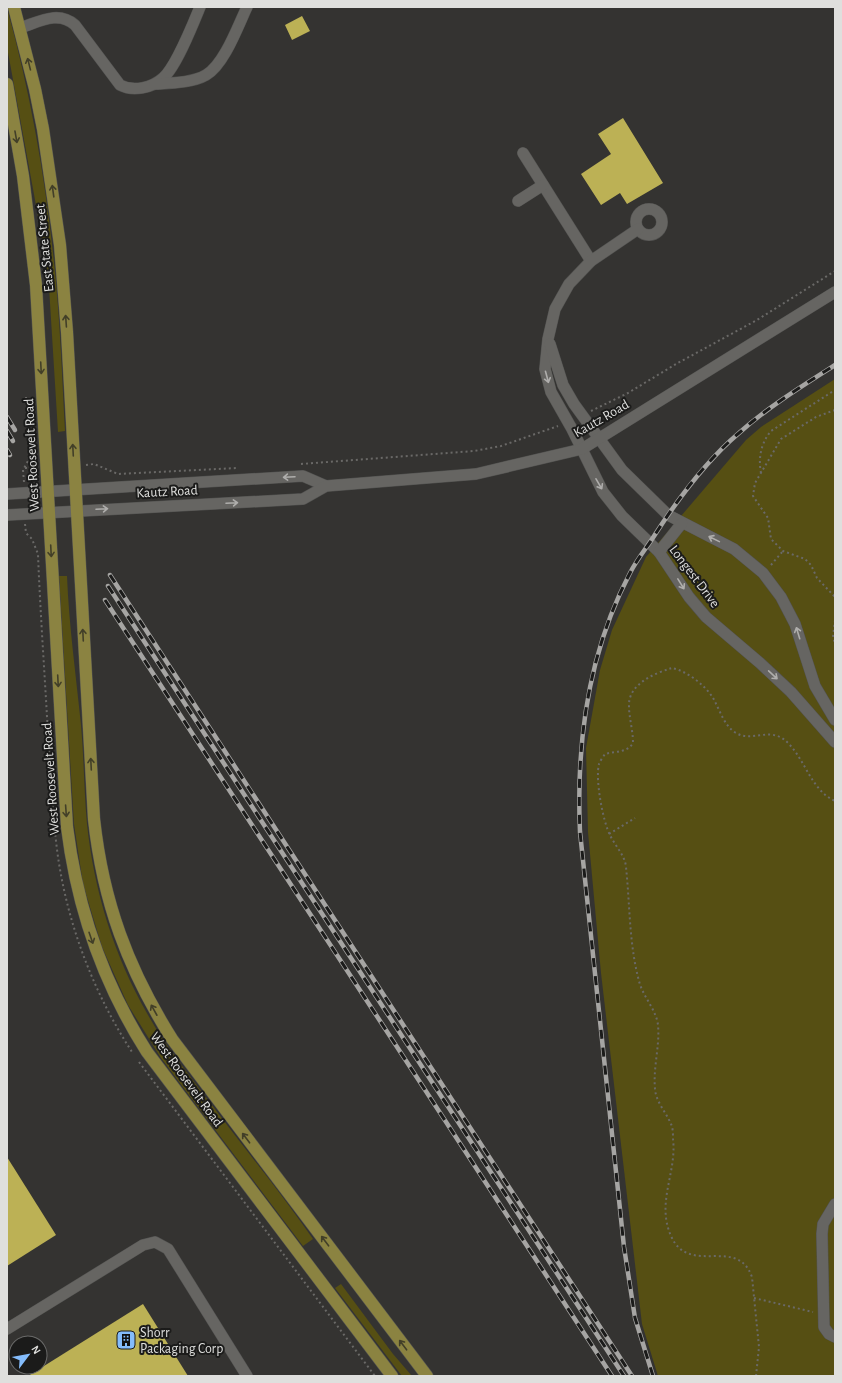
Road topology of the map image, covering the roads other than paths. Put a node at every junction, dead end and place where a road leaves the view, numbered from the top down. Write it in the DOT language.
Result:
graph roads {
  1 [pos="14,7"];
  2 [pos="200,7"];
  3 [pos="247,7"];
  4 [pos="20,28"];
  5 [pos="7,84"];
  6 [pos="152,84"];
  7 [pos="523,153"];
  8 [pos="543,185"];
  9 [pos="518,201"];
  10 [pos="638,229"];
  11 [pos="591,261"];
  12 [pos="835,292"];
  13 [pos="548,339"];
  14 [pos="598,439"];
  15 [pos="582,449"];
  16 [pos="326,486"];
  17 [pos="75,489"];
  18 [pos="48,492"];
  19 [pos="7,494"];
  20 [pos="77,511"];
  21 [pos="49,512"];
  22 [pos="7,514"];
  23 [pos="682,523"];
  24 [pos="659,552"];
  25 [pos="835,720"];
  26 [pos="835,742"];
  27 [pos="835,1204"];
  28 [pos="7,1329"];
  29 [pos="835,1337"];
  30 [pos="247,1376"];
  31 [pos="392,1376"];
  32 [pos="427,1376"];
  1 -- 4 [label="main road, East State Street"];
  2 -- 6 [label="street"];
  3 -- 6 [label="street"];
  4 -- 6 [label="street"];
  17 -- 4 [label="main road, East State Street, one-way"];
  5 -- 18 [label="main road, West Roosevelt Road, one-way"];
  7 -- 8 [label="street"];
  8 -- 9 [label="street"];
  8 -- 11 [label="street"];
  10 -- 11 [label="street, Longest Drive"];
  11 -- 13 [label="street, Longest Drive"];
  12 -- 14 [label="street, Kautz Road"];
  13 -- 14 [label="street, Longest Drive"];
  13 -- 15 [label="street, Longest Drive, one-way"];
  14 -- 15 [label="street, Kautz Road"];
  14 -- 23 [label="street, Longest Drive"];
  15 -- 16 [label="street, Kautz Road"];
  15 -- 24 [label="street, Longest Drive, one-way"];
  16 -- 17 [label="street, Kautz Road, one-way"];
  20 -- 16 [label="street, Kautz Road, one-way"];
  17 -- 18 [label="street, Kautz Road"];
  17 -- 20 [label="main road, West Roosevelt Road"];
  18 -- 19 [label="street, Kautz Road"];
  18 -- 21 [label="main road, West Roosevelt Road"];
  20 -- 21 [label="street, Kautz Road"];
  32 -- 20 [label="main road, West Roosevelt Road, one-way"];
  21 -- 22 [label="street, Kautz Road"];
  21 -- 31 [label="main road, West Roosevelt Road, one-way"];
  23 -- 24 [label="street"];
  25 -- 23 [label="street, Longest Drive, one-way"];
  24 -- 26 [label="street, Longest Drive, one-way"];
  27 -- 29 [label="street"];
  28 -- 30 [label="street"];
}
